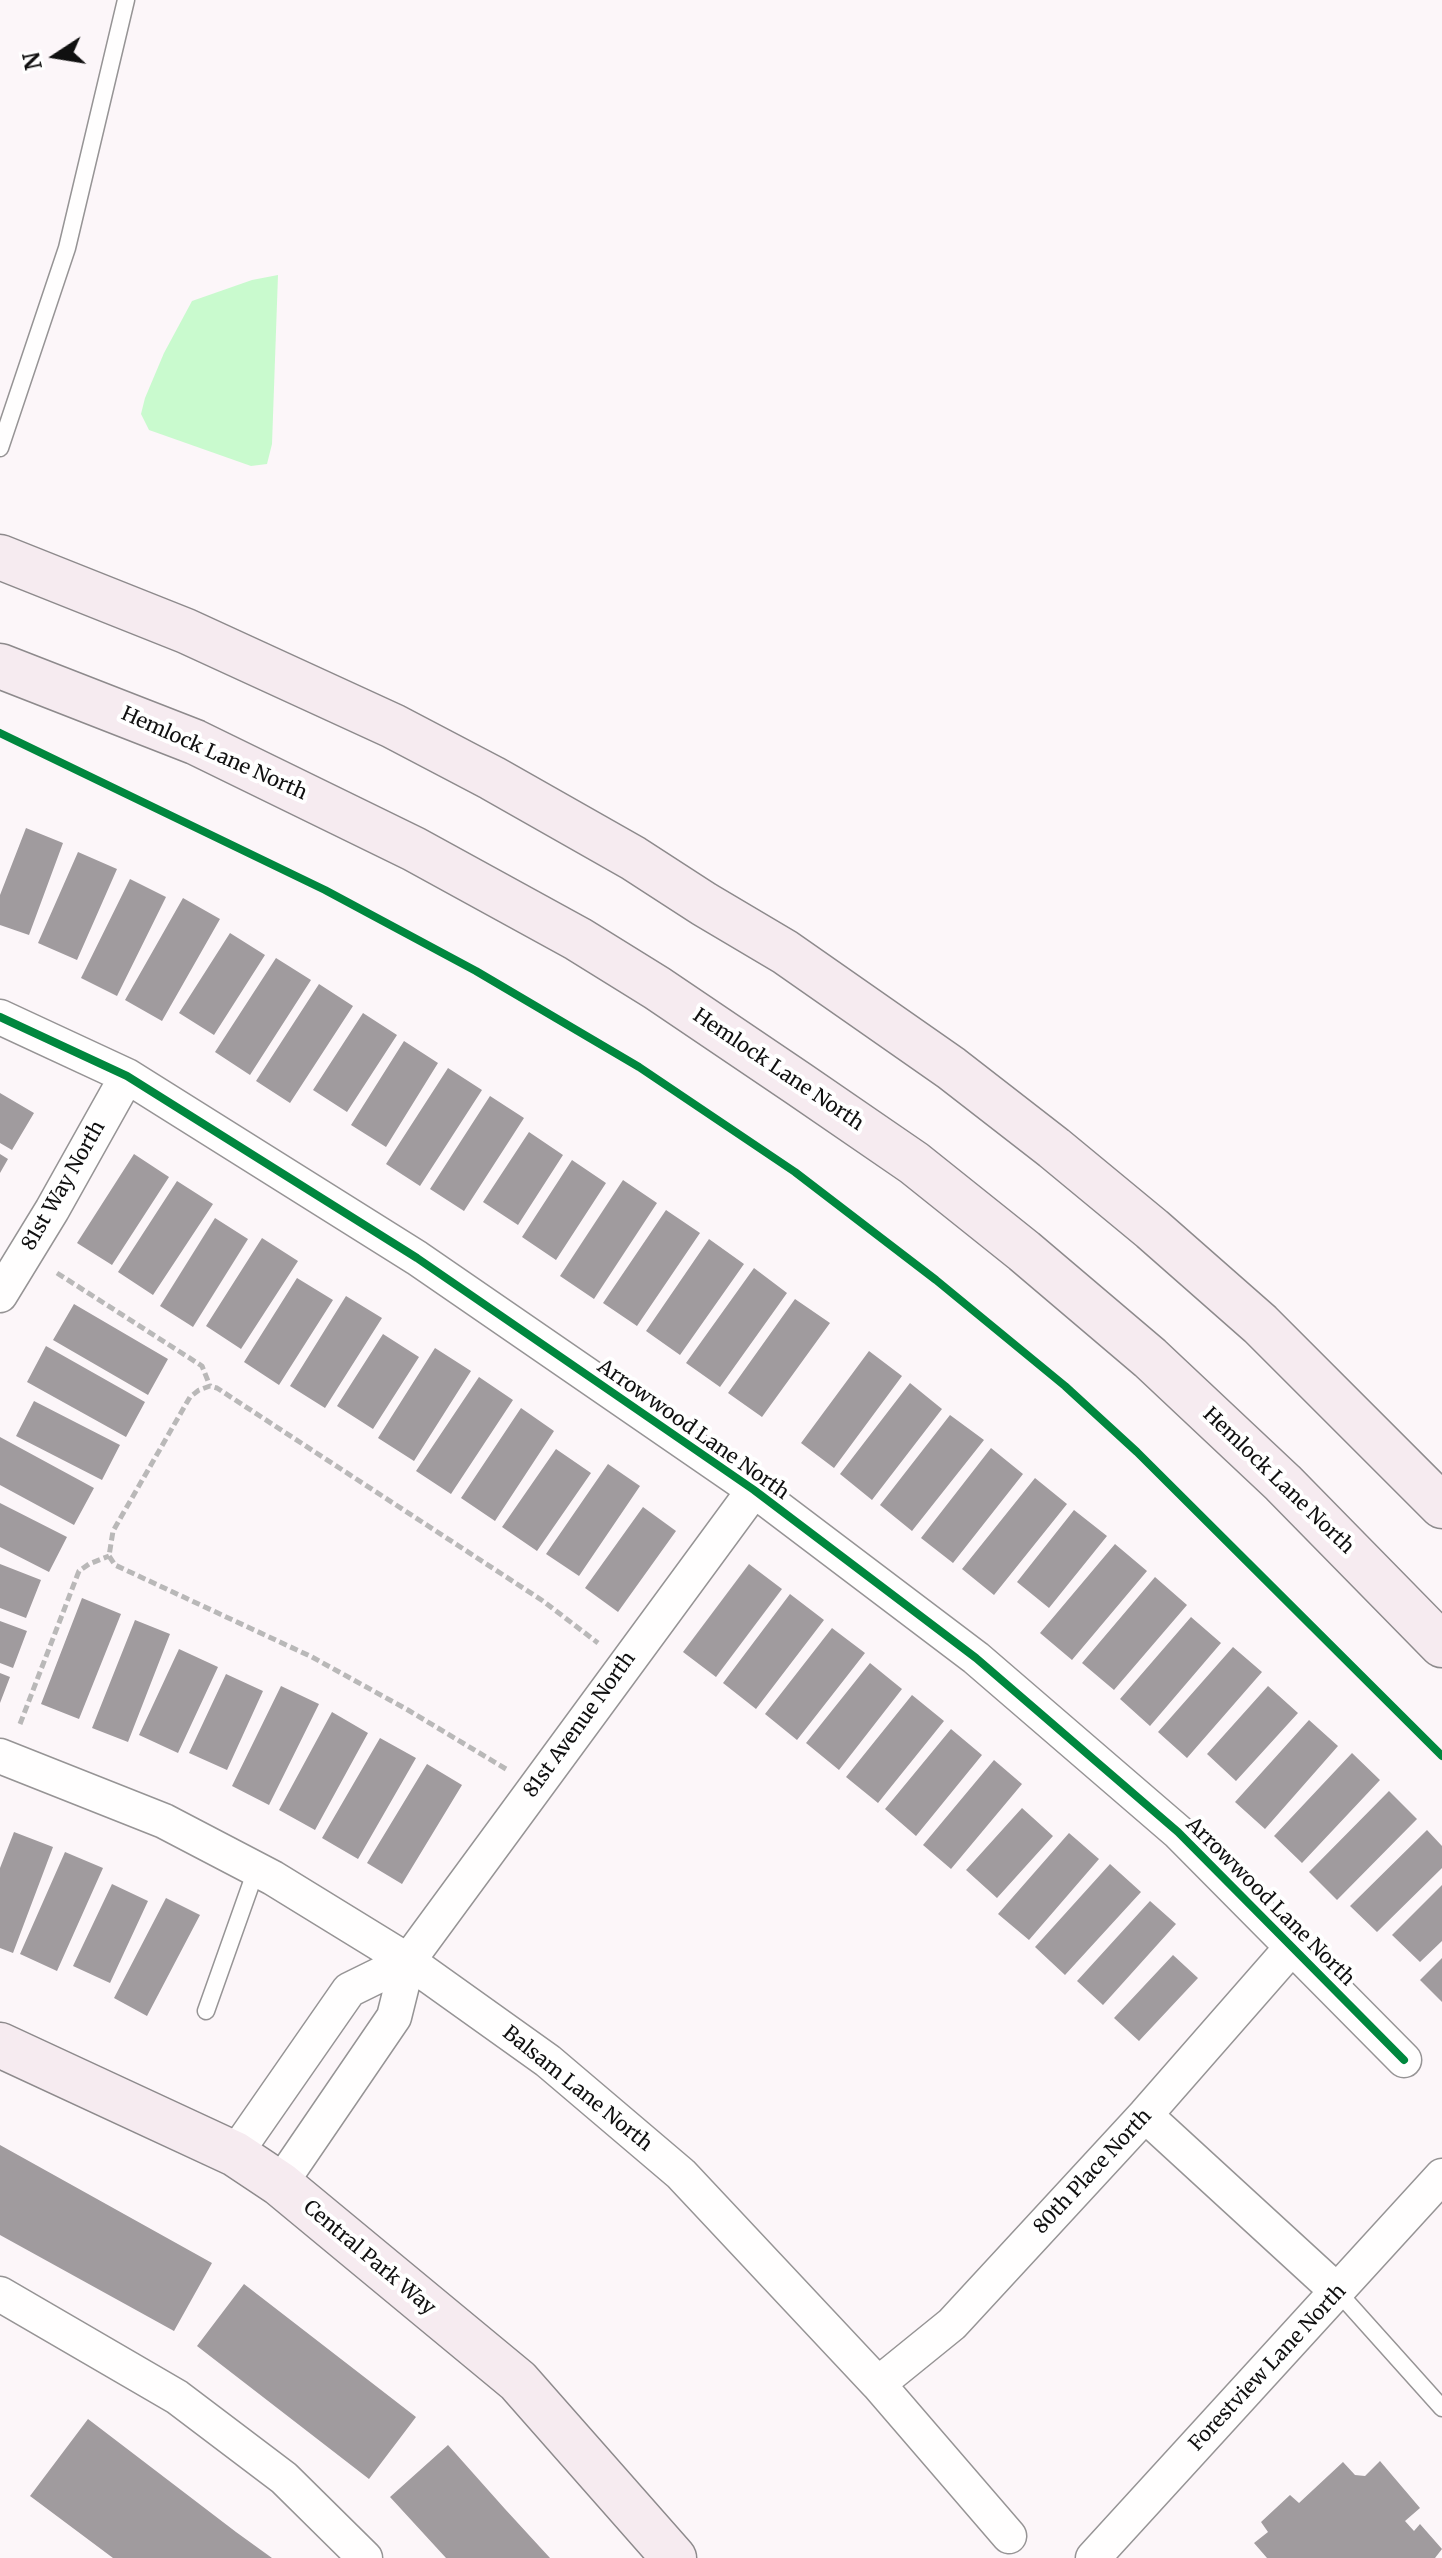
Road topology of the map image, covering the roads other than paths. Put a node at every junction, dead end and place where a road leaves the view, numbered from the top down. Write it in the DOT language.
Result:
graph roads {
  1 [pos="126,0"];
  2 [pos="0,448"];
  3 [pos="0,557"];
  4 [pos="0,666"];
  5 [pos="0,1017"];
  6 [pos="127,1076"];
  7 [pos="0,1295"];
  8 [pos="754,1490"];
  9 [pos="1442,1506"];
  10 [pos="1442,1645"];
  11 [pos="3,1757"];
  12 [pos="256,1870"];
  13 [pos="1293,1946"];
  14 [pos="408,1961"];
  15 [pos="206,2011"];
  16 [pos="0,2045"];
  17 [pos="1404,2060"];
  18 [pos="1145,2115"];
  19 [pos="235,2154"];
  20 [pos="1442,2176"];
  21 [pos="280,2184"];
  22 [pos="1338,2292"];
  23 [pos="0,2294"];
  24 [pos="878,2384"];
  25 [pos="1442,2408"];
  26 [pos="1009,2536"];
  27 [pos="365,2558"];
  28 [pos="674,2558"];
  29 [pos="1093,2558"];
  1 -- 2 [label="lane"];
  3 -- 9 [label="main road"];
  4 -- 10 [label="main road, Hemlock Lane North"];
  5 -- 6 [label="street, Arrowwood Lane North"];
  6 -- 7 [label="street, 81st Way North"];
  6 -- 8 [label="street, Arrowwood Lane North"];
  8 -- 13 [label="street, Arrowwood Lane North"];
  8 -- 14 [label="street, 81st Avenue North"];
  11 -- 12 [label="street, Balsam Lane North"];
  12 -- 14 [label="street, Balsam Lane North"];
  12 -- 15 [label="lane"];
  13 -- 17 [label="street, Arrowwood Lane North"];
  13 -- 18 [label="street, 80th Place North"];
  14 -- 19 [label="street, 81st Avenue North"];
  14 -- 21 [label="street, 81st Avenue North"];
  14 -- 24 [label="street, Balsam Lane North"];
  16 -- 19 [label="main road, Central Park Way"];
  18 -- 22 [label="street"];
  18 -- 24 [label="street, 80th Place North"];
  19 -- 21 [label="main road, Central Park Way"];
  20 -- 22 [label="street, Forestview Lane North"];
  21 -- 28 [label="main road, Central Park Way"];
  22 -- 25 [label="lane"];
  22 -- 29 [label="street, Forestview Lane North"];
  23 -- 27 [label="street"];
  24 -- 26 [label="street, Balsam Lane North"];
}
